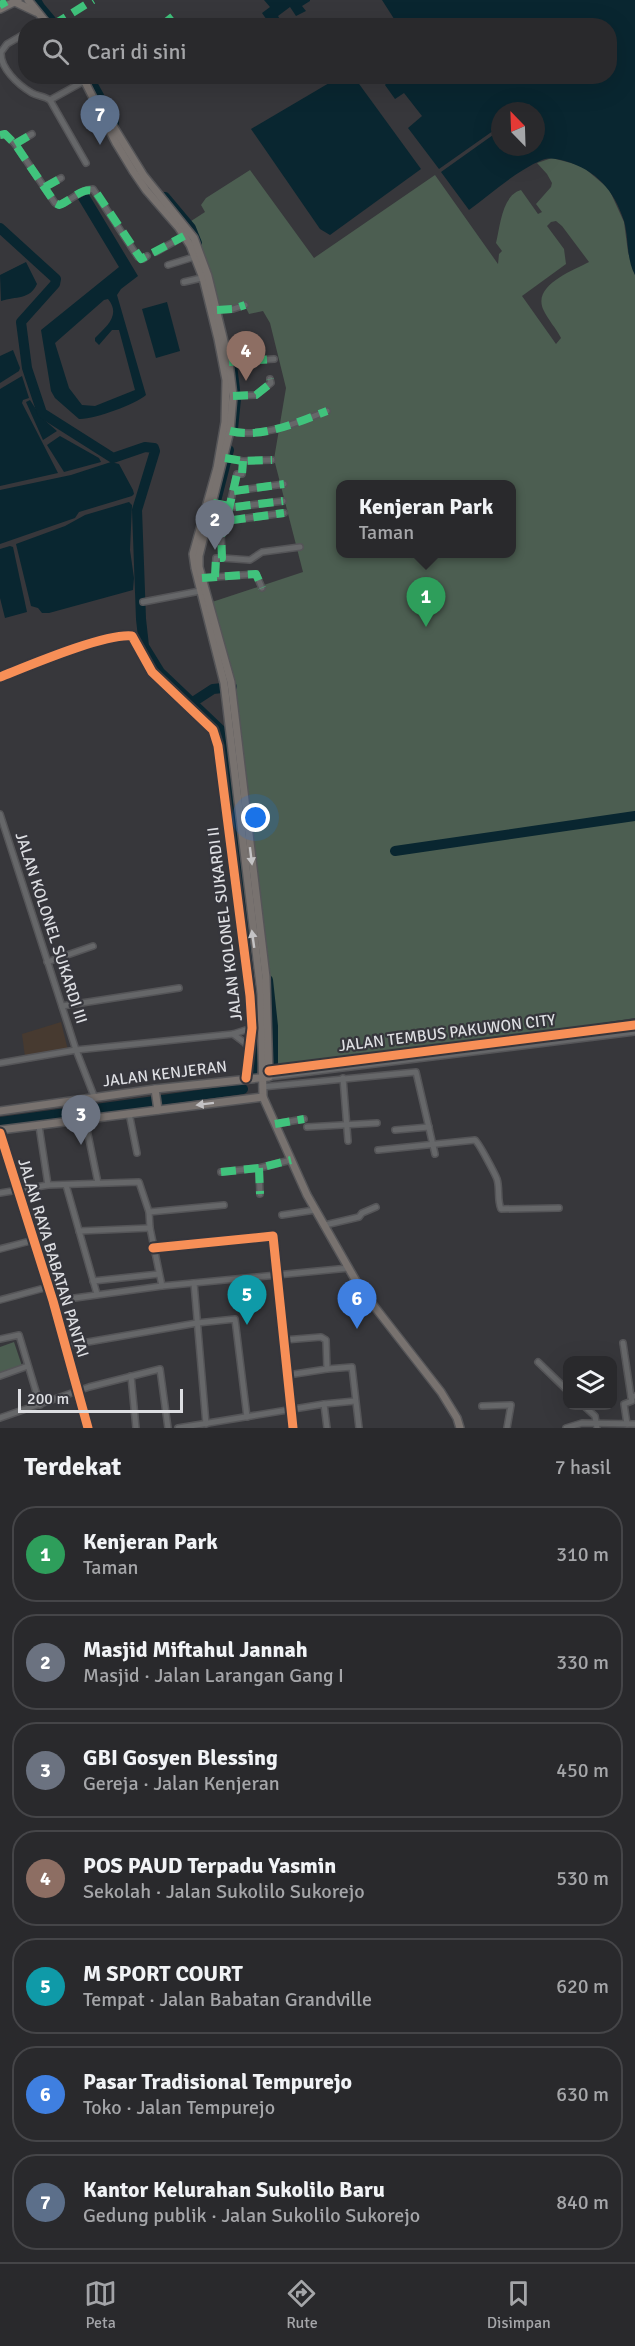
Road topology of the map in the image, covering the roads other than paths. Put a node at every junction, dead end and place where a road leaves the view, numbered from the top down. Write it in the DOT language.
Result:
graph roads {
  1 [pos="28,0"];
  2 [pos="35,0"];
  3 [pos="16,1"];
  4 [pos="2,5"];
  5 [pos="41,15"];
  6 [pos="43,18"];
  7 [pos="45,18"];
  8 [pos="18,38"];
  9 [pos="18,82"];
  10 [pos="20,84"];
  11 [pos="75,84"];
  12 [pos="88,84"];
  13 [pos="50,100"];
  14 [pos="32,134"];
  15 [pos="0,135"];
  16 [pos="15,144"];
  17 [pos="86,162"];
  18 [pos="61,178"];
  19 [pos="45,187"];
  20 [pos="187,234"];
  21 [pos="156,252"];
  22 [pos="147,256"];
  23 [pos="198,256"];
  24 [pos="168,265"];
  25 [pos="206,277"];
  26 [pos="184,282"];
  27 [pos="245,305"];
  28 [pos="217,311"];
  29 [pos="274,359"];
  30 [pos="230,363"];
  31 [pos="270,379"];
  32 [pos="234,397"];
  33 [pos="327,411"];
  34 [pos="231,428"];
  35 [pos="225,458"];
  36 [pos="272,460"];
  37 [pos="243,462"];
  38 [pos="284,484"];
  39 [pos="234,490"];
  40 [pos="283,501"];
  41 [pos="216,503"];
  42 [pos="230,507"];
  43 [pos="284,513"];
  44 [pos="226,520"];
  45 [pos="300,547"];
  46 [pos="222,558"];
  47 [pos="197,568"];
  48 [pos="215,577"];
  49 [pos="204,578"];
  50 [pos="262,588"];
  51 [pos="201,591"];
  52 [pos="143,602"];
  53 [pos="0,677"];
  54 [pos="227,682"];
  55 [pos="230,706"];
  56 [pos="0,814"];
  57 [pos="259,919"];
  58 [pos="250,920"];
  59 [pos="93,946"];
  60 [pos="47,962"];
  61 [pos="178,988"];
  62 [pos="62,1006"];
  63 [pos="635,1025"];
  64 [pos="252,1028"];
  65 [pos="635,1032"];
  66 [pos="233,1034"];
  67 [pos="249,1049"];
  68 [pos="76,1050"];
  69 [pos="0,1063"];
  70 [pos="266,1074"];
  71 [pos="246,1078"];
  72 [pos="343,1078"];
  73 [pos="262,1088"];
  74 [pos="155,1089"];
  75 [pos="94,1096"];
  76 [pos="263,1097"];
  77 [pos="158,1109"];
  78 [pos="0,1111"];
  79 [pos="129,1113"];
  80 [pos="304,1119"];
  81 [pos="85,1120"];
  82 [pos="377,1123"];
  83 [pos="275,1124"];
  84 [pos="348,1125"];
  85 [pos="39,1126"];
  86 [pos="307,1126"];
  87 [pos="429,1127"];
  88 [pos="395,1131"];
  89 [pos="0,1132"];
  90 [pos="348,1142"];
  91 [pos="433,1143"];
  92 [pos="378,1150"];
  93 [pos="137,1153"];
  94 [pos="435,1154"];
  95 [pos="291,1160"];
  96 [pos="259,1168"];
  97 [pos="221,1172"];
  98 [pos="98,1183"];
  99 [pos="48,1185"];
  100 [pos="66,1185"];
  101 [pos="17,1189"];
  102 [pos="0,1193"];
  103 [pos="260,1194"];
  104 [pos="224,1205"];
  105 [pos="376,1207"];
  106 [pos="559,1208"];
  107 [pos="315,1210"];
  108 [pos="149,1212"];
  109 [pos="282,1215"];
  110 [pos="325,1225"];
  111 [pos="150,1228"];
  112 [pos="79,1231"];
  113 [pos="34,1240"];
  114 [pos="153,1248"];
  115 [pos="0,1249"];
  116 [pos="349,1268"];
  117 [pos="159,1274"];
  118 [pos="278,1276"];
  119 [pos="93,1281"];
  120 [pos="194,1283"];
  121 [pos="162,1286"];
  122 [pos="48,1287"];
  123 [pos="97,1294"];
  124 [pos="0,1300"];
  125 [pos="53,1301"];
  126 [pos="197,1323"];
  127 [pos="0,1339"];
  128 [pos="284,1340"];
  129 [pos="623,1343"];
  130 [pos="65,1346"];
  131 [pos="538,1362"];
  132 [pos="28,1366"];
  133 [pos="327,1369"];
  134 [pos="288,1375"];
  135 [pos="0,1376"];
  136 [pos="131,1376"];
  137 [pos="563,1387"];
  138 [pos="77,1392"];
  139 [pos="633,1396"];
  140 [pos="355,1401"];
  141 [pos="324,1404"];
  142 [pos="40,1405"];
  143 [pos="482,1406"];
  144 [pos="290,1409"];
  145 [pos="588,1410"];
  146 [pos="247,1417"];
  147 [pos="0,1418"];
  148 [pos="206,1424"];
  149 [pos="627,1424"];
  150 [pos="635,1424"];
  151 [pos="596,1425"];
  152 [pos="88,1428"];
  153 [pos="136,1428"];
  154 [pos="168,1428"];
  155 [pos="178,1428"];
  156 [pos="292,1428"];
  157 [pos="327,1428"];
  158 [pos="359,1428"];
  159 [pos="460,1428"];
  160 [pos="507,1428"];
  161 [pos="566,1428"];
  1 -- 5 [label="main road"];
  2 -- 7 [label="main road"];
  3 -- 4 [label="main road"];
  3 -- 5 [label="main road"];
  5 -- 6 [label="main road"];
  8 -- 9 [label="street"];
  10 -- 13 [label="street"];
  11 -- 13 [label="street"];
  12 -- 20 [label="main road"];
  13 -- 17 [label="street"];
  14 -- 16 [label="street"];
  15 -- 16 [label="street"];
  16 -- 19 [label="street"];
  18 -- 19 [label="street"];
  19 -- 22 [label="street"];
  20 -- 21 [label="street"];
  20 -- 23 [label="main road"];
  23 -- 24 [label="street"];
  23 -- 25 [label="main road"];
  25 -- 26 [label="street"];
  25 -- 28 [label="main road"];
  27 -- 28 [label="street"];
  28 -- 30 [label="main road"];
  29 -- 30 [label="street"];
  30 -- 32 [label="main road"];
  31 -- 32 [label="street"];
  32 -- 34 [label="main road"];
  33 -- 34 [label="street"];
  34 -- 35 [label="main road"];
  35 -- 37 [label="street"];
  35 -- 41 [label="main road"];
  35 -- 47 [label="main road"];
  36 -- 37 [label="street"];
  37 -- 39 [label="street"];
  38 -- 39 [label="street"];
  39 -- 42 [label="street"];
  40 -- 42 [label="street"];
  41 -- 42 [label="street"];
  41 -- 47 [label="main road"];
  42 -- 44 [label="street"];
  43 -- 44 [label="street"];
  44 -- 46 [label="street"];
  45 -- 46 [label="street"];
  46 -- 48 [label="street"];
  47 -- 49 [label="main road"];
  47 -- 51 [label="main road"];
  48 -- 49 [label="street"];
  48 -- 50 [label="street"];
  49 -- 54 [label="main road"];
  51 -- 52 [label="street"];
  51 -- 54 [label="main road"];
  53 -- 64 [label="street, JALAN KOLONEL SUKARDI II"];
  54 -- 55 [label="main road"];
  55 -- 57 [label="main road, one-way"];
  55 -- 58 [label="main road"];
  56 -- 60 [label="street, JALAN KOLONEL SUKARDI III"];
  57 -- 58 [label="main road"];
  57 -- 70 [label="main road"];
  70 -- 58 [label="main road, one-way"];
  59 -- 60 [label="street"];
  60 -- 62 [label="street, JALAN KOLONEL SUKARDI III"];
  61 -- 62 [label="street"];
  62 -- 68 [label="street, JALAN KOLONEL SUKARDI III"];
  63 -- 70 [label="street, JALAN TEMBUS PAKUWON CITY"];
  64 -- 66 [label="street, JALAN KOLONEL SUKARDI III"];
  64 -- 67 [label="street, JALAN KOLONEL SUKARDI II"];
  65 -- 70 [label="street, JALAN TEMBUS PAKUWON CITY"];
  66 -- 67 [label="street"];
  66 -- 68 [label="street, JALAN KOLONEL SUKARDI III"];
  67 -- 71 [label="street, JALAN KOLONEL SUKARDI II"];
  68 -- 69 [label="street, JALAN KOLONEL SUKARDI III"];
  68 -- 75 [label="street, JALAN KOLONEL SUKARDI III"];
  70 -- 71 [label="main road, JALAN KENJERAN"];
  70 -- 73 [label="main road"];
  71 -- 74 [label="main road, JALAN KENJERAN"];
  72 -- 73 [label="street"];
  72 -- 84 [label="street"];
  72 -- 87 [label="street"];
  73 -- 76 [label="main road"];
  74 -- 75 [label="main road, JALAN KENJERAN"];
  74 -- 77 [label="main road"];
  75 -- 78 [label="main road, JALAN KENJERAN"];
  76 -- 77 [label="main road, JALAN KENJERAN, one-way"];
  76 -- 83 [label="main road"];
  77 -- 79 [label="main road, JALAN KENJERAN"];
  79 -- 81 [label="main road, JALAN KENJERAN"];
  79 -- 93 [label="street"];
  80 -- 83 [label="street"];
  81 -- 85 [label="main road, JALAN KENJERAN"];
  81 -- 98 [label="street"];
  82 -- 84 [label="street"];
  83 -- 95 [label="main road"];
  84 -- 86 [label="street"];
  84 -- 90 [label="street"];
  85 -- 89 [label="main road, JALAN KENJERAN"];
  85 -- 99 [label="street"];
  87 -- 88 [label="street"];
  87 -- 91 [label="street"];
  89 -- 101 [label="street, JALAN RAYA BABATAN PANTAI"];
  91 -- 92 [label="street"];
  91 -- 94 [label="street"];
  91 -- 106 [label="street"];
  95 -- 96 [label="street"];
  95 -- 107 [label="main road"];
  96 -- 97 [label="street"];
  96 -- 103 [label="street"];
  98 -- 100 [label="street"];
  98 -- 108 [label="street"];
  99 -- 100 [label="street"];
  99 -- 101 [label="street"];
  100 -- 112 [label="street"];
  101 -- 102 [label="street"];
  101 -- 113 [label="street, JALAN RAYA BABATAN PANTAI"];
  104 -- 108 [label="street"];
  105 -- 110 [label="street"];
  107 -- 109 [label="street"];
  107 -- 110 [label="main road"];
  108 -- 111 [label="street"];
  110 -- 116 [label="main road"];
  111 -- 112 [label="street"];
  111 -- 114 [label="street"];
  112 -- 119 [label="street"];
  113 -- 115 [label="street"];
  113 -- 122 [label="street, JALAN RAYA BABATAN PANTAI"];
  114 -- 117 [label="street"];
  114 -- 118 [label="street"];
  116 -- 118 [label="street"];
  116 -- 159 [label="main road"];
  117 -- 119 [label="street"];
  117 -- 121 [label="street"];
  118 -- 120 [label="street"];
  118 -- 128 [label="street"];
  119 -- 123 [label="street"];
  120 -- 121 [label="street"];
  120 -- 126 [label="street"];
  121 -- 123 [label="street"];
  122 -- 124 [label="street"];
  122 -- 125 [label="street, JALAN RAYA BABATAN PANTAI"];
  123 -- 125 [label="street"];
  125 -- 130 [label="street, JALAN RAYA BABATAN PANTAI"];
  126 -- 130 [label="street"];
  126 -- 146 [label="street"];
  126 -- 148 [label="street"];
  127 -- 132 [label="street"];
  128 -- 133 [label="street"];
  128 -- 134 [label="street"];
  129 -- 139 [label="street"];
  130 -- 138 [label="street, JALAN RAYA BABATAN PANTAI"];
  131 -- 137 [label="street"];
  132 -- 135 [label="street"];
  132 -- 142 [label="street"];
  133 -- 134 [label="street"];
  133 -- 140 [label="street"];
  134 -- 144 [label="street"];
  136 -- 138 [label="street"];
  136 -- 153 [label="street"];
  136 -- 154 [label="street"];
  138 -- 142 [label="street"];
  138 -- 152 [label="street, JALAN RAYA BABATAN PANTAI"];
  139 -- 149 [label="street"];
  140 -- 141 [label="street"];
  140 -- 158 [label="street"];
  141 -- 144 [label="street"];
  141 -- 157 [label="street"];
  142 -- 147 [label="street"];
  143 -- 160 [label="street"];
  144 -- 146 [label="street"];
  144 -- 156 [label="street"];
  145 -- 151 [label="street"];
  146 -- 148 [label="street"];
  148 -- 155 [label="street"];
  149 -- 150 [label="street"];
  149 -- 151 [label="street"];
  151 -- 161 [label="street"];
}
